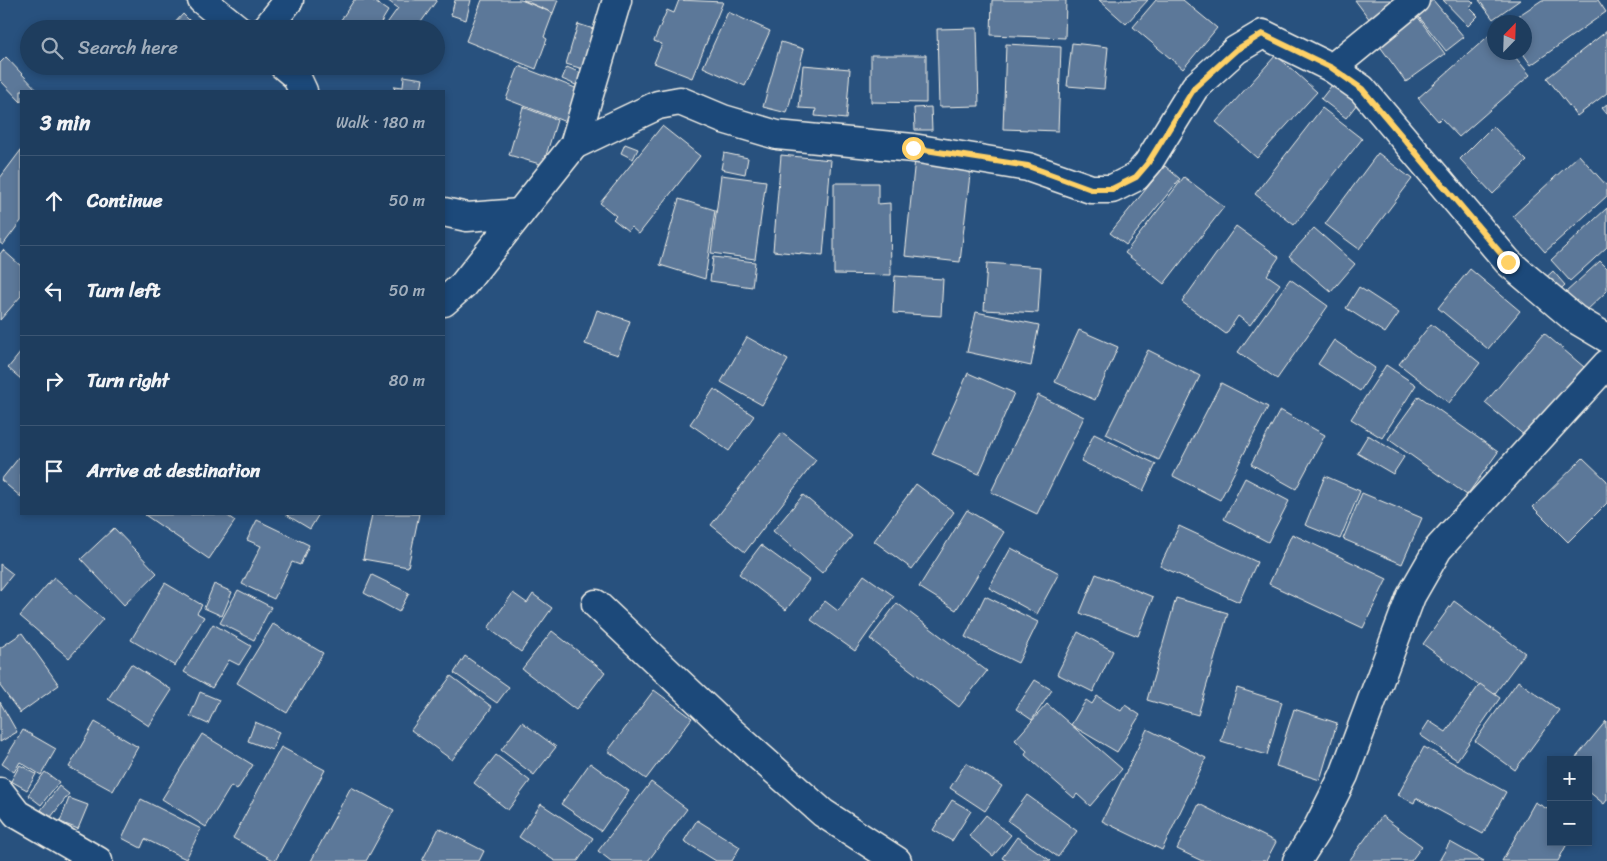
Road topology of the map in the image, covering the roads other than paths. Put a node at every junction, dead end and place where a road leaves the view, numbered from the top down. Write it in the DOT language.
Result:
graph roads {
  1 [pos="202,0"];
  2 [pos="289,0"];
  3 [pos="617,0"];
  4 [pos="1415,0"];
  5 [pos="227,20"];
  6 [pos="273,20"];
  7 [pos="1332,68"];
  8 [pos="295,75"];
  9 [pos="303,90"];
  10 [pos="574,145"];
  11 [pos="445,212"];
  12 [pos="520,213"];
  13 [pos="445,301"];
  14 [pos="1607,338"];
  15 [pos="1607,364"];
  16 [pos="596,604"];
  17 [pos="0,793"];
  18 [pos="861,850"];
  19 [pos="98,861"];
  20 [pos="897,861"];
  21 [pos="1297,861"];
  1 -- 5 [label="street"];
  2 -- 6 [label="street"];
  3 -- 10 [label="street"];
  4 -- 7 [label="street"];
  7 -- 10 [label="street"];
  7 -- 14 [label="street"];
  8 -- 9 [label="street"];
  10 -- 12 [label="street"];
  11 -- 12 [label="street"];
  12 -- 13 [label="street"];
  15 -- 21 [label="street"];
  16 -- 18 [label="street"];
  17 -- 19 [label="street"];
  18 -- 20 [label="street"];
}
